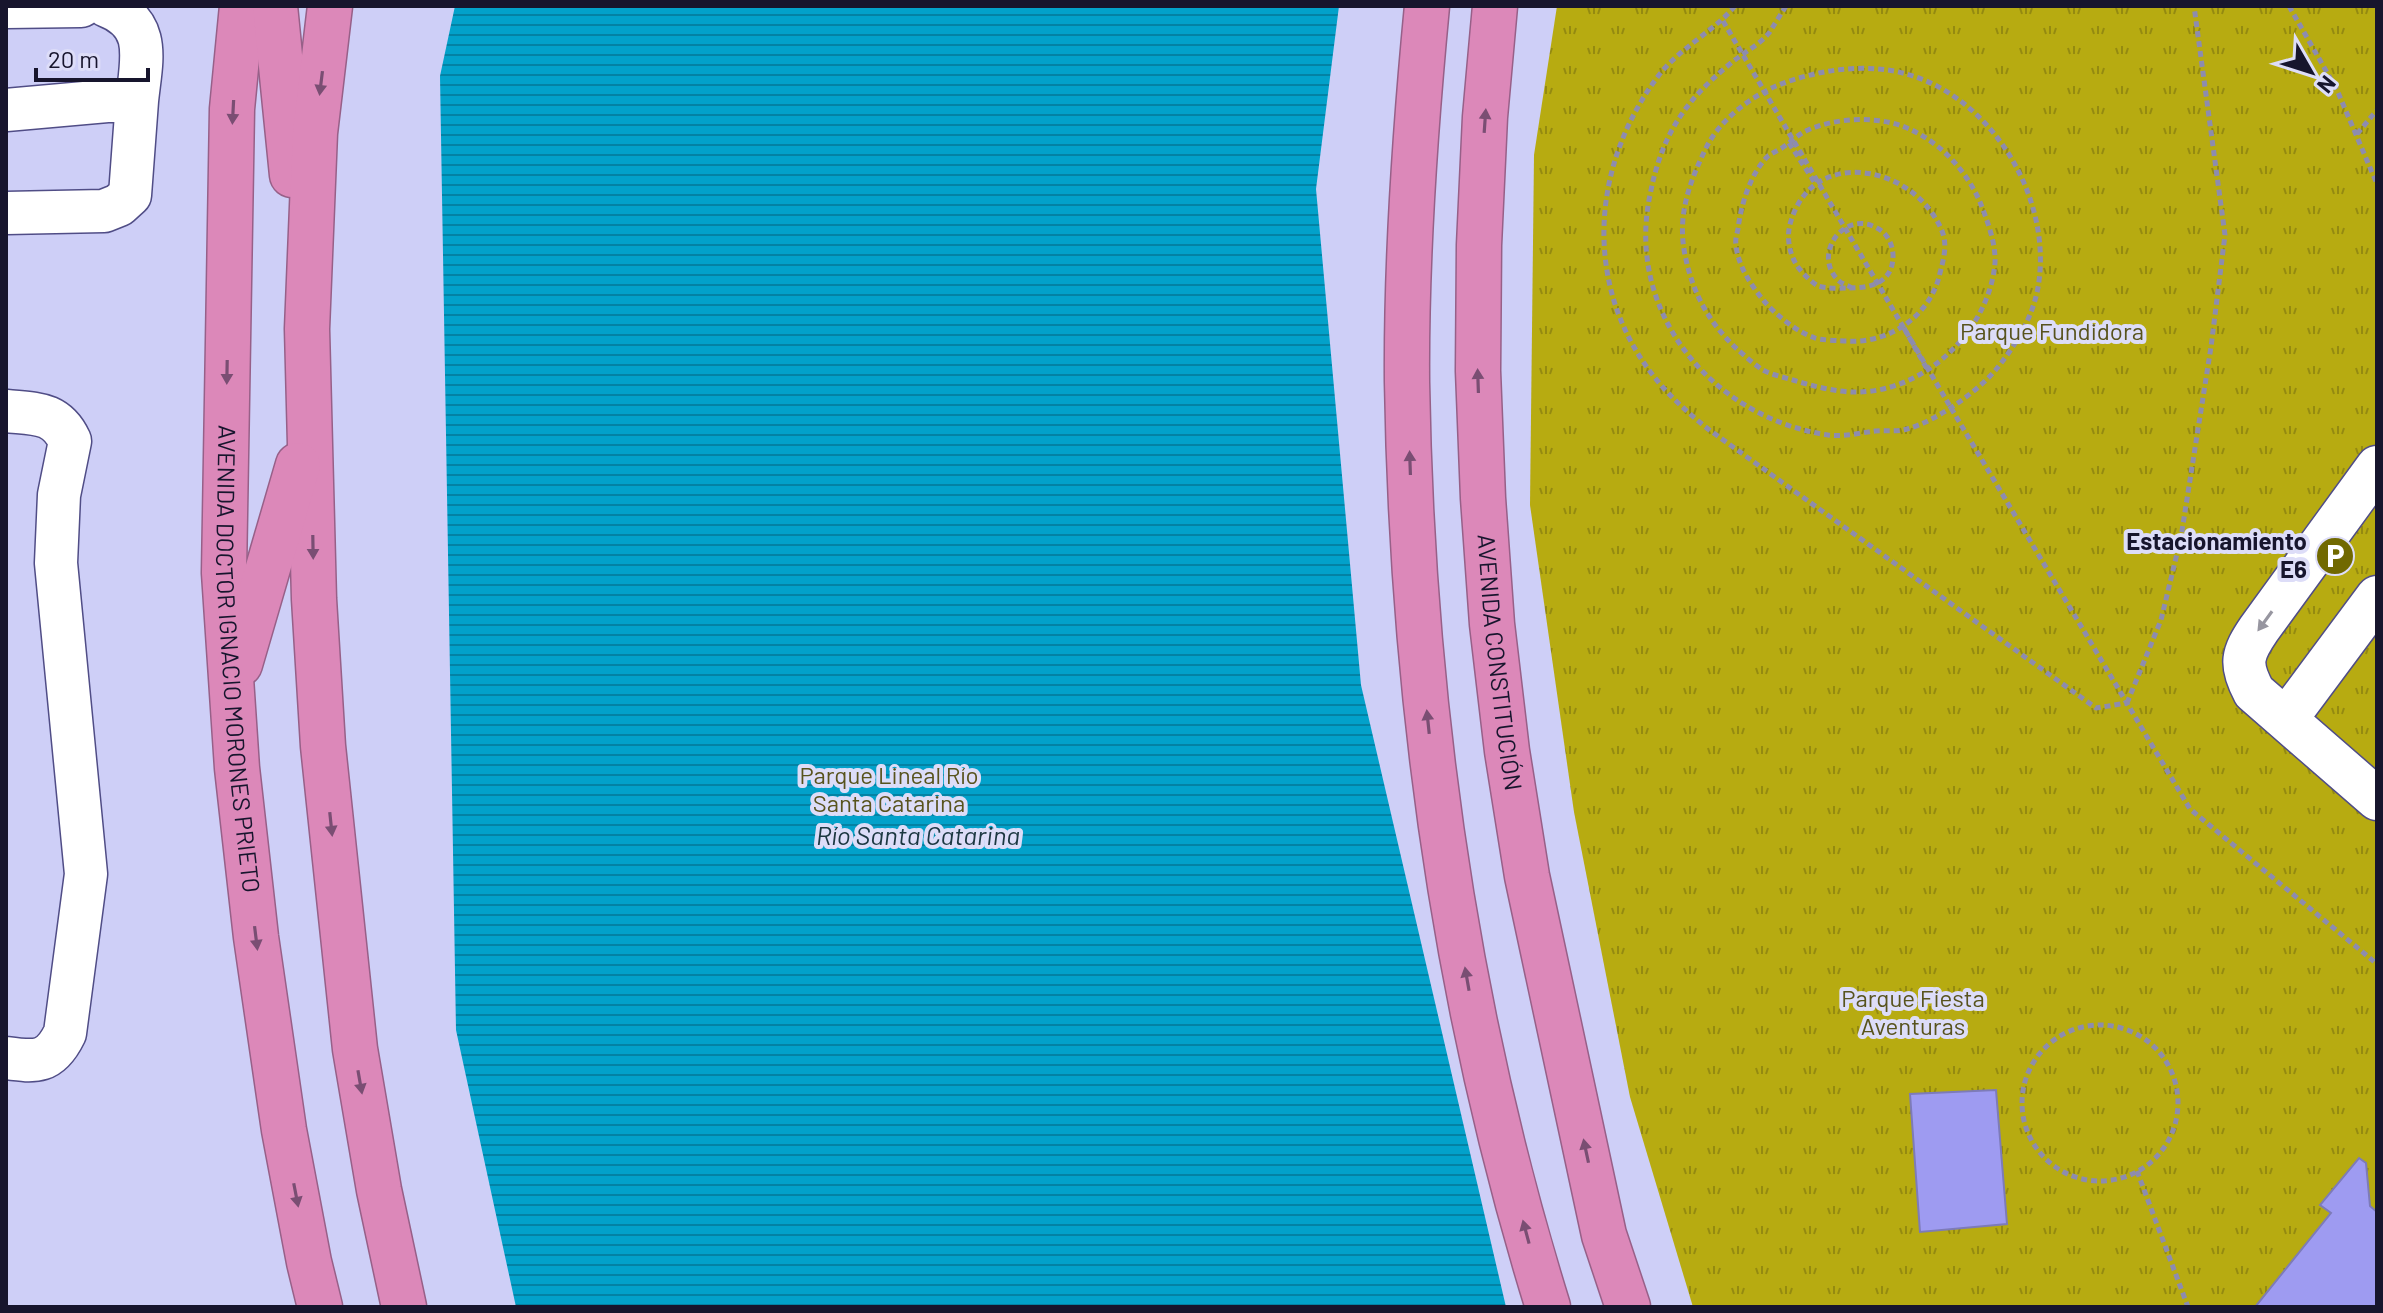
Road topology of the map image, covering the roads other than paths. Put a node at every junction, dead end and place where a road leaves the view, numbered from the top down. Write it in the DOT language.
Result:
graph roads {
  1 [pos="81,6"];
  2 [pos="107,6"];
  3 [pos="242,6"];
  4 [pos="275,6"];
  5 [pos="330,6"];
  6 [pos="1427,6"];
  7 [pos="1495,6"];
  8 [pos="6,7"];
  9 [pos="137,101"];
  10 [pos="6,110"];
  11 [pos="6,213"];
  12 [pos="307,329"];
  13 [pos="6,411"];
  14 [pos="310,424"];
  15 [pos="2377,467"];
  16 [pos="2377,597"];
  17 [pos="232,693"];
  18 [pos="2287,718"];
  19 [pos="2377,799"];
  20 [pos="6,1058"];
  21 [pos="320,1307"];
  22 [pos="404,1307"];
  23 [pos="1548,1307"];
  24 [pos="1628,1307"];
  1 -- 8 [label="lane"];
  2 -- 9 [label="lane"];
  3 -- 17 [label="highway, AVENIDA DOCTOR IGNACIO MORONES PRIETO, one-way"];
  4 -- 12 [label="highway"];
  5 -- 12 [label="highway, one-way"];
  23 -- 6 [label="highway, one-way"];
  24 -- 7 [label="highway, AVENIDA CONSTITUCIÓN, one-way"];
  9 -- 10 [label="lane"];
  9 -- 11 [label="lane"];
  12 -- 14 [label="highway"];
  13 -- 20 [label="lane"];
  14 -- 17 [label="highway"];
  14 -- 22 [label="highway, one-way"];
  15 -- 18 [label="lane, one-way"];
  16 -- 18 [label="lane"];
  17 -- 21 [label="highway, AVENIDA DOCTOR IGNACIO MORONES PRIETO, one-way"];
  18 -- 19 [label="lane"];
}
